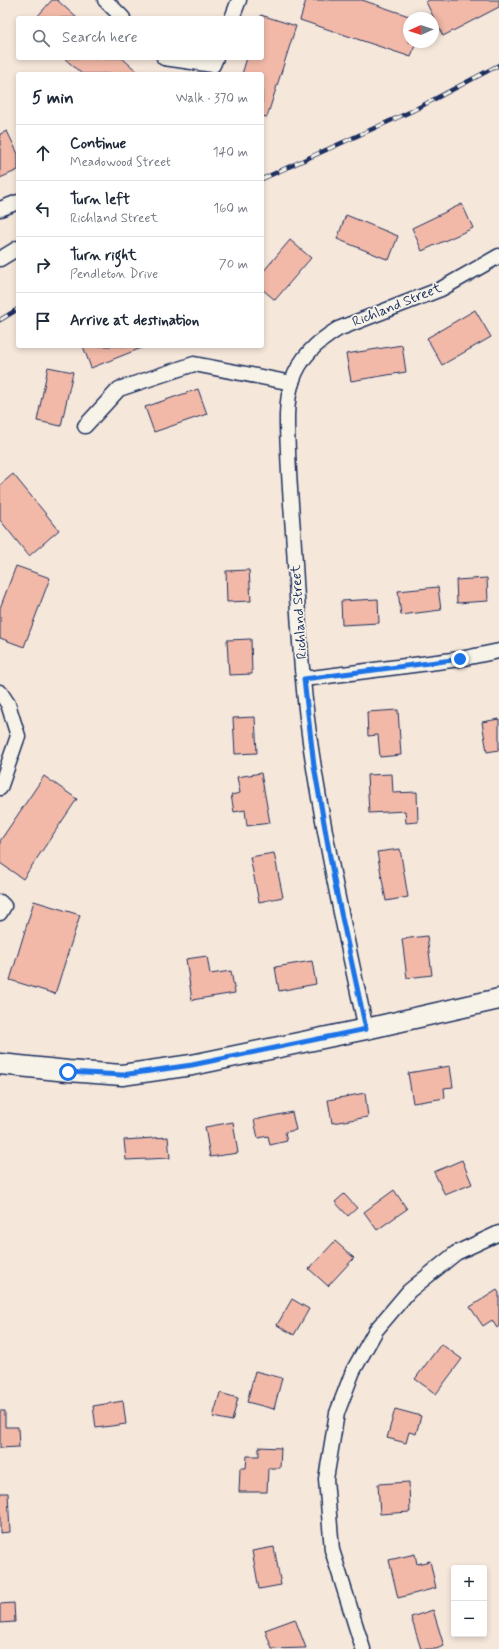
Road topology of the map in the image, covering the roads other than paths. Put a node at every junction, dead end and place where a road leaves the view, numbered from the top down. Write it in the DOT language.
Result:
graph roads {
  1 [pos="105,0"];
  2 [pos="239,0"];
  3 [pos="121,16"];
  4 [pos="233,16"];
  5 [pos="178,60"];
  6 [pos="215,60"];
  7 [pos="16,203"];
  8 [pos="0,209"];
  9 [pos="16,249"];
  10 [pos="499,256"];
  11 [pos="0,259"];
  12 [pos="292,383"];
  13 [pos="85,426"];
  14 [pos="499,651"];
  15 [pos="304,679"];
  16 [pos="0,692"];
  17 [pos="0,788"];
  18 [pos="0,902"];
  19 [pos="0,913"];
  20 [pos="499,999"];
  21 [pos="366,1029"];
  22 [pos="0,1064"];
  23 [pos="499,1233"];
  24 [pos="363,1649"];
  1 -- 3 [label="street"];
  2 -- 4 [label="street"];
  5 -- 6 [label="street"];
  7 -- 8 [label="street"];
  9 -- 11 [label="street"];
  10 -- 12 [label="street, Richland Street"];
  12 -- 13 [label="street"];
  12 -- 15 [label="street, Richland Street"];
  14 -- 15 [label="street"];
  15 -- 21 [label="street, Richland Street"];
  16 -- 17 [label="street"];
  18 -- 19 [label="street"];
  20 -- 21 [label="street"];
  21 -- 22 [label="street"];
  23 -- 24 [label="street"];
}
